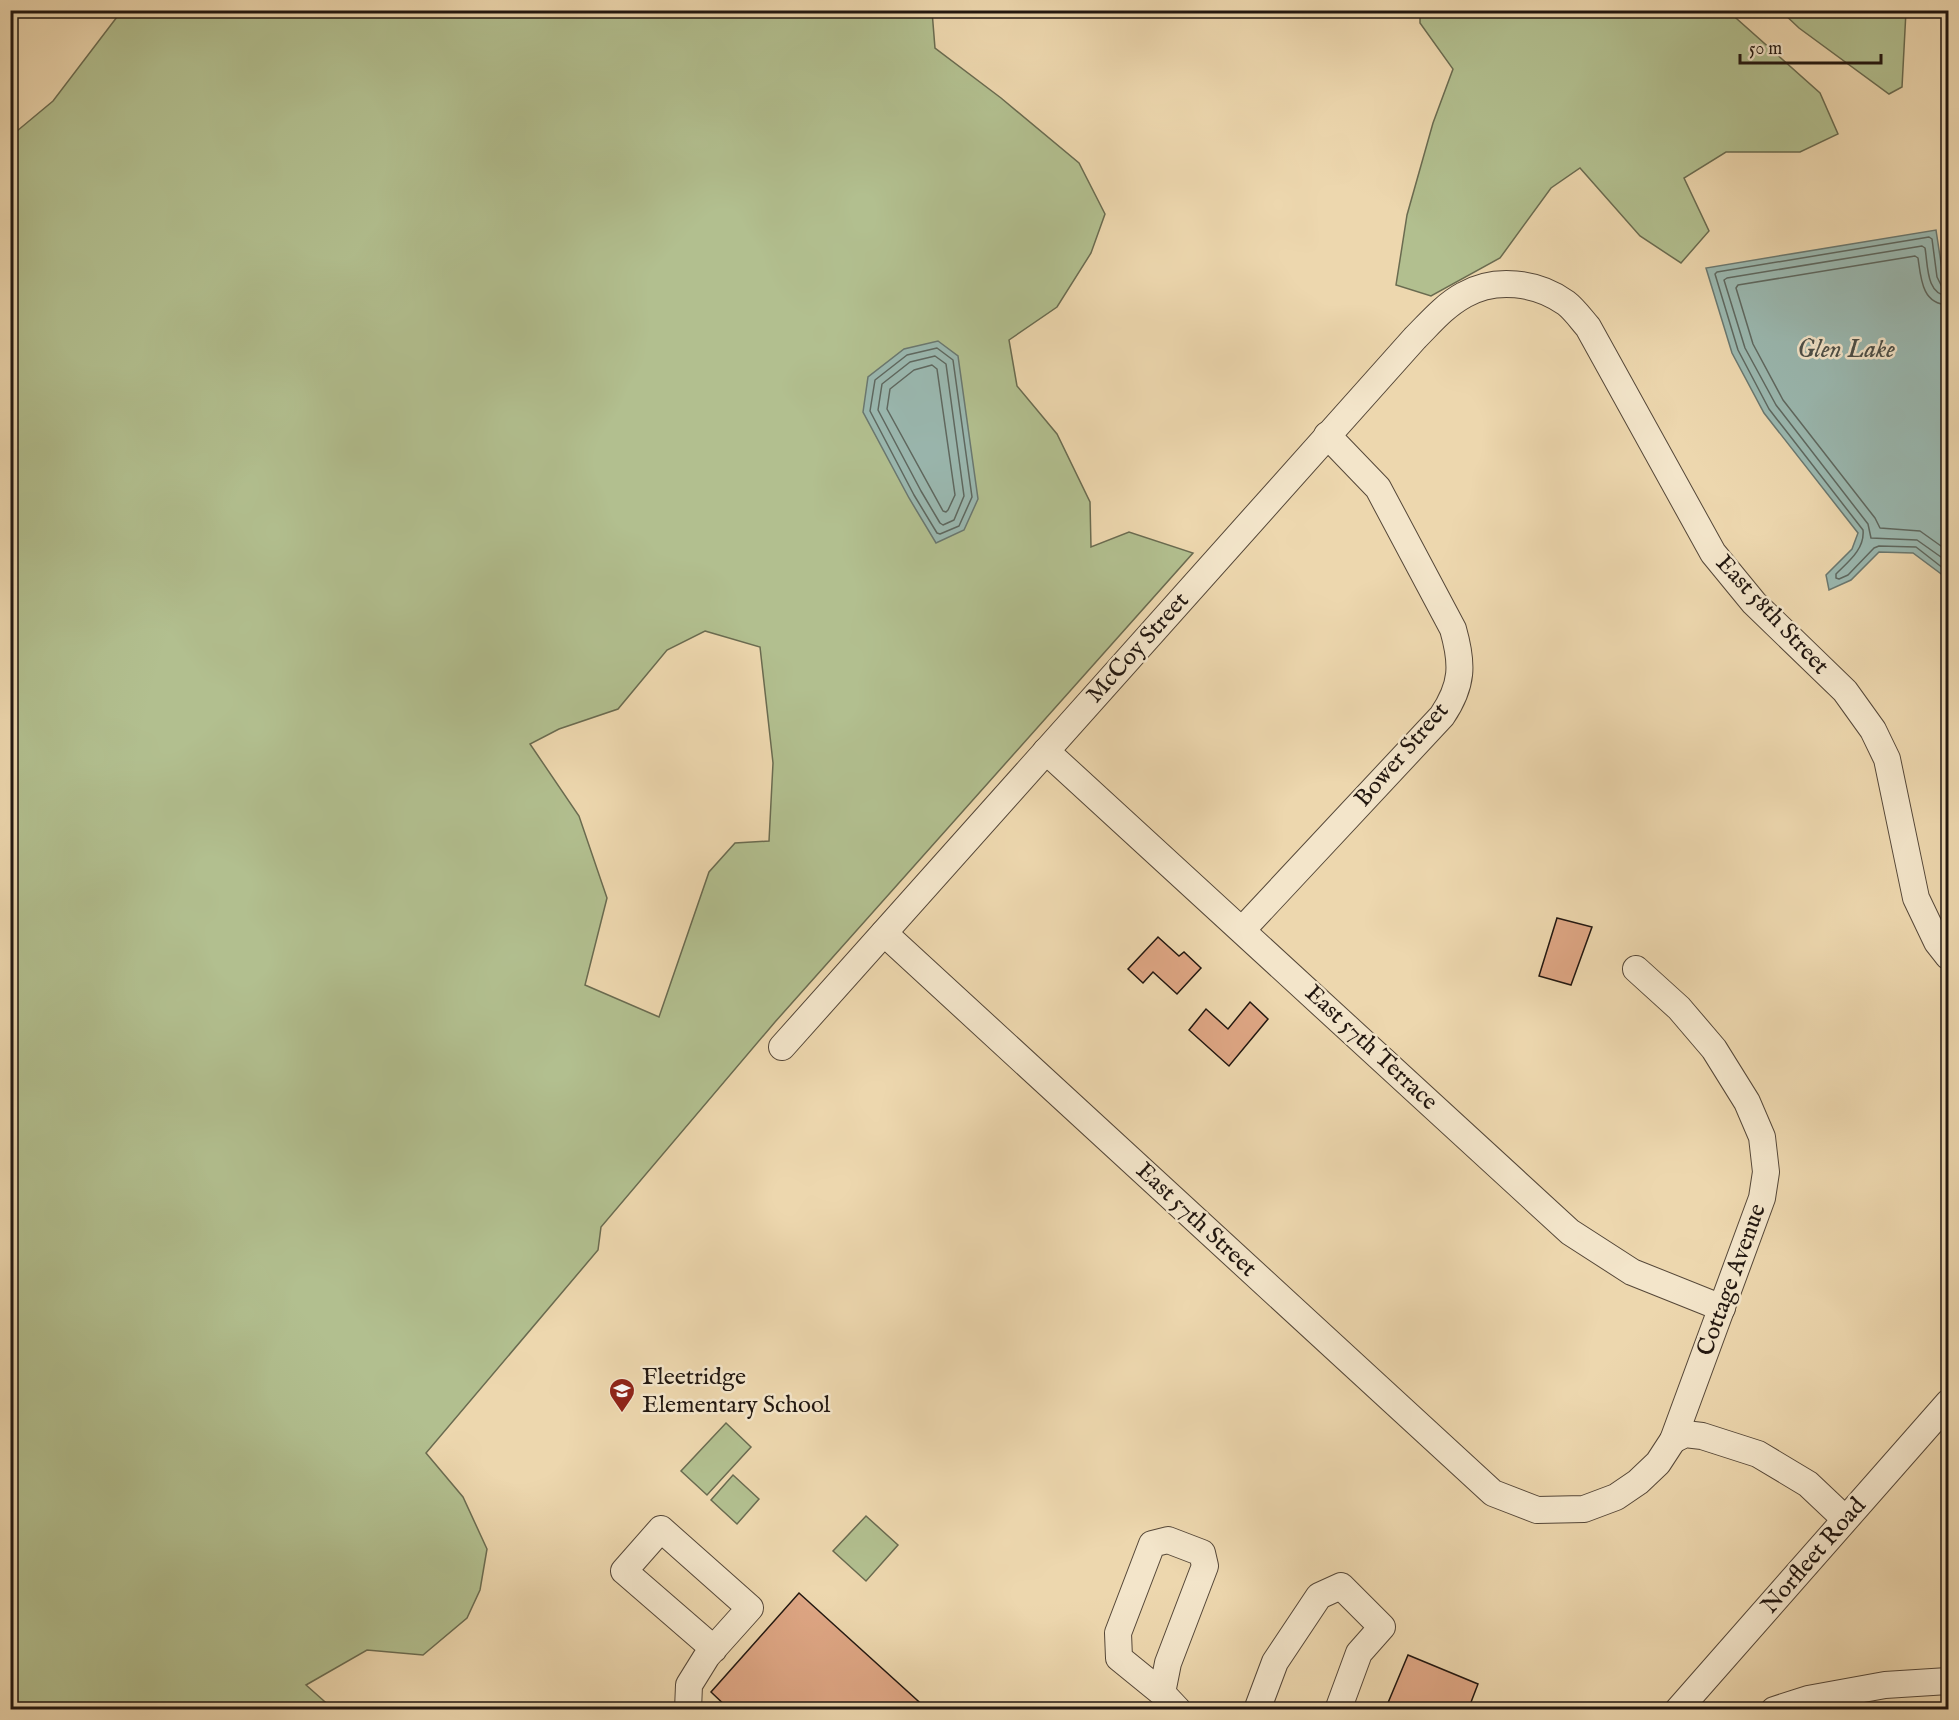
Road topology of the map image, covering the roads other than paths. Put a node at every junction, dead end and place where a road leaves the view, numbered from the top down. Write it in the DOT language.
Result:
graph roads {
  1 [pos="1515,284"];
  2 [pos="1327,435"];
  3 [pos="1046,750"];
  4 [pos="1242,929"];
  5 [pos="884,933"];
  6 [pos="1948,956"];
  7 [pos="1636,969"];
  8 [pos="782,1047"];
  9 [pos="1722,1308"];
  10 [pos="1948,1403"];
  11 [pos="1673,1440"];
  12 [pos="1512,1500"];
  13 [pos="1845,1519"];
  14 [pos="714,1649"];
  15 [pos="1948,1681"];
  16 [pos="1170,1701"];
  17 [pos="688,1710"];
  18 [pos="1257,1710"];
  19 [pos="1338,1710"];
  20 [pos="1678,1710"];
  21 [pos="1774,1710"];
  1 -- 2 [label="street, McCoy Street"];
  1 -- 6 [label="street, East 58th Street"];
  2 -- 3 [label="street, McCoy Street"];
  2 -- 4 [label="street, Bower Street"];
  3 -- 4 [label="street, East 57th Terrace"];
  3 -- 5 [label="street, McCoy Street"];
  4 -- 9 [label="street, East 57th Terrace"];
  5 -- 8 [label="street, McCoy Street"];
  5 -- 12 [label="street, East 57th Street"];
  7 -- 9 [label="street, Cottage Avenue"];
  9 -- 11 [label="street, Cottage Avenue"];
  10 -- 13 [label="street, Norfleet Road"];
  11 -- 12 [label="street, Cottage Avenue"];
  11 -- 13 [label="street"];
  13 -- 20 [label="street, Norfleet Road"];
  14 -- 14 [label="street"];
  14 -- 17 [label="street"];
  15 -- 21 [label="street"];
  16 -- 16 [label="street"];
  18 -- 19 [label="street"];
}
